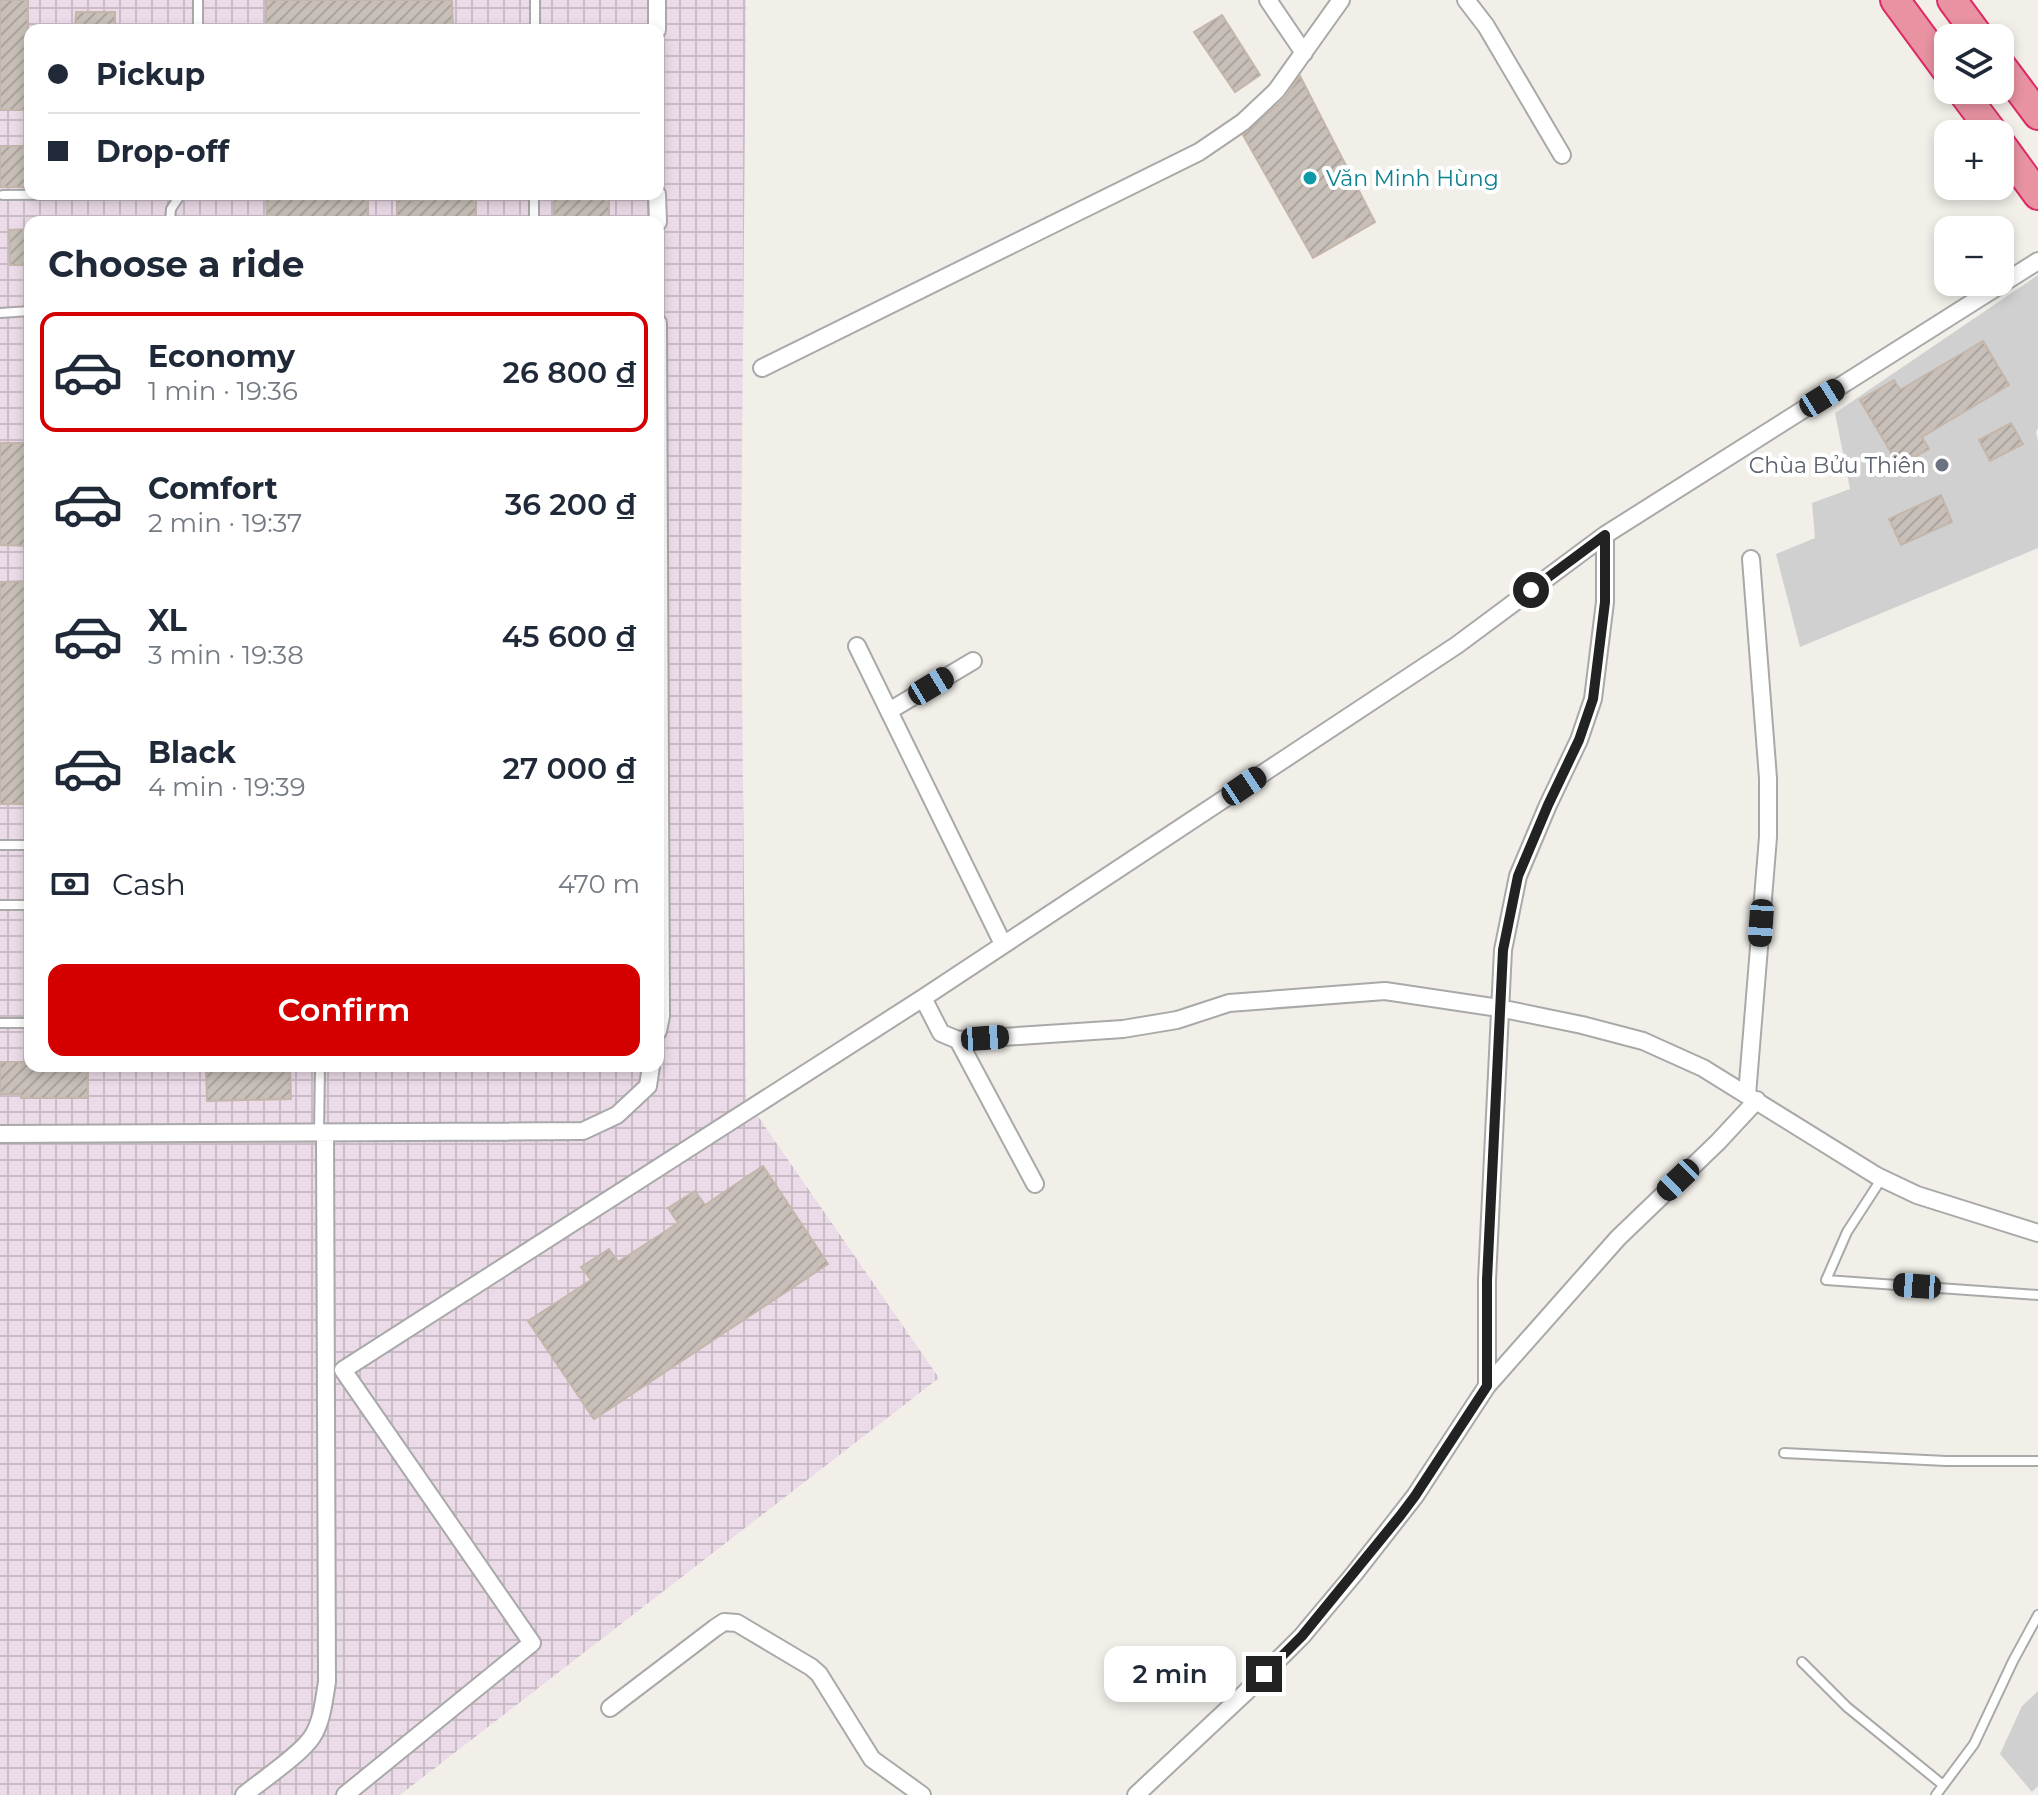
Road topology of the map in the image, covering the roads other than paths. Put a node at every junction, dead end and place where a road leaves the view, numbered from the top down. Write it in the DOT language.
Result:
graph roads {
  1 [pos="198,0"];
  2 [pos="535,0"];
  3 [pos="657,0"];
  4 [pos="1268,0"];
  5 [pos="1341,0"];
  6 [pos="1466,0"];
  7 [pos="1895,0"];
  8 [pos="1952,0"];
  9 [pos="198,24"];
  10 [pos="535,24"];
  11 [pos="657,24"];
  12 [pos="1970,24"];
  13 [pos="1304,53"];
  14 [pos="1934,53"];
  15 [pos="2014,83"];
  16 [pos="2038,115"];
  17 [pos="1562,155"];
  18 [pos="2014,162"];
  19 [pos="3,195"];
  20 [pos="24,195"];
  21 [pos="2038,195"];
  22 [pos="2038,261"];
  23 [pos="24,311"];
  24 [pos="0,313"];
  25 [pos="762,368"];
  26 [pos="1605,535"];
  27 [pos="1751,559"];
  28 [pos="857,646"];
  29 [pos="973,661"];
  30 [pos="889,711"];
  31 [pos="0,845"];
  32 [pos="24,845"];
  33 [pos="0,905"];
  34 [pos="24,905"];
  35 [pos="1003,944"];
  36 [pos="923,998"];
  37 [pos="1499,1008"];
  38 [pos="0,1023"];
  39 [pos="24,1023"];
  40 [pos="958,1040"];
  41 [pos="320,1072"];
  42 [pos="650,1072"];
  43 [pos="1752,1097"];
  44 [pos="322,1133"];
  45 [pos="0,1134"];
  46 [pos="1882,1178"];
  47 [pos="1035,1184"];
  48 [pos="2038,1233"];
  49 [pos="2038,1295"];
  50 [pos="1487,1386"];
  51 [pos="1784,1453"];
  52 [pos="2038,1461"];
  53 [pos="2038,1615"];
  54 [pos="1802,1662"];
  55 [pos="610,1708"];
  56 [pos="1943,1785"];
  57 [pos="244,1795"];
  58 [pos="345,1795"];
  59 [pos="922,1795"];
  60 [pos="1136,1795"];
  61 [pos="1936,1795"];
  1 -- 9 [label="lane"];
  2 -- 10 [label="lane"];
  3 -- 11 [label="street"];
  4 -- 13 [label="street"];
  5 -- 13 [label="street"];
  6 -- 17 [label="street"];
  7 -- 14 [label="highway"];
  8 -- 12 [label="highway"];
  13 -- 25 [label="street"];
  15 -- 16 [label="highway"];
  18 -- 21 [label="highway"];
  19 -- 20 [label="lane"];
  22 -- 26 [label="street"];
  23 -- 24 [label="lane"];
  26 -- 35 [label="street"];
  26 -- 37 [label="street"];
  27 -- 43 [label="street"];
  28 -- 30 [label="street"];
  29 -- 30 [label="street"];
  30 -- 35 [label="street"];
  31 -- 32 [label="lane"];
  33 -- 34 [label="lane"];
  35 -- 36 [label="street"];
  36 -- 40 [label="street"];
  36 -- 58 [label="street"];
  37 -- 40 [label="street"];
  37 -- 43 [label="street"];
  37 -- 50 [label="street"];
  38 -- 39 [label="lane"];
  40 -- 47 [label="street"];
  41 -- 44 [label="lane"];
  42 -- 44 [label="street"];
  43 -- 46 [label="street"];
  43 -- 50 [label="street"];
  44 -- 45 [label="street"];
  44 -- 57 [label="street"];
  46 -- 48 [label="street"];
  46 -- 49 [label="lane"];
  50 -- 60 [label="street"];
  51 -- 52 [label="lane"];
  53 -- 56 [label="lane"];
  54 -- 56 [label="lane"];
  55 -- 59 [label="street"];
  56 -- 61 [label="lane"];
}
